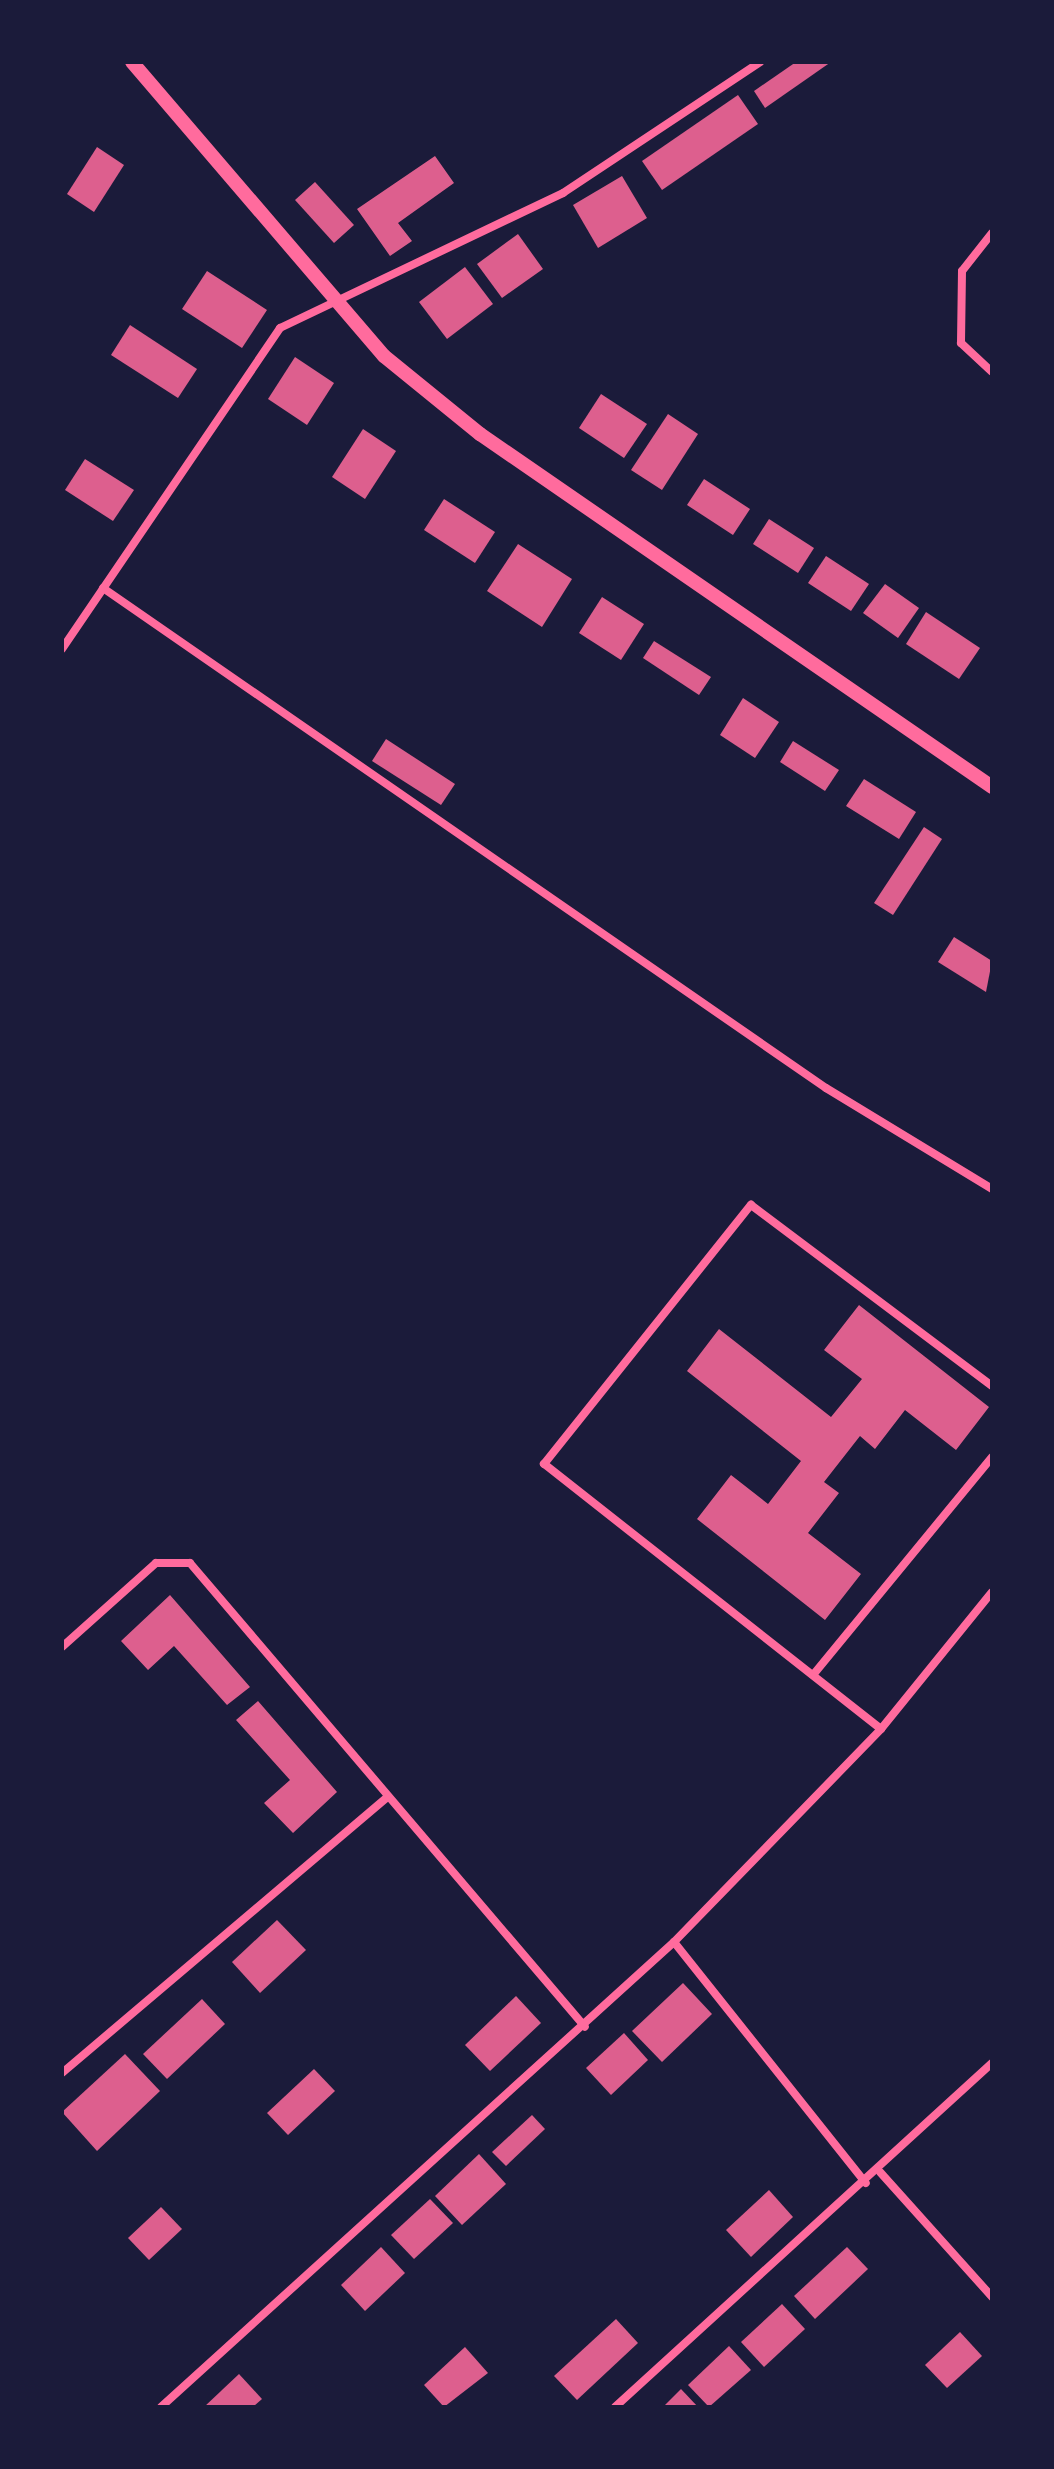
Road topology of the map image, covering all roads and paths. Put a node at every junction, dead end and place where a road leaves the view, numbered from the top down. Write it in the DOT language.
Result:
graph roads {
  1 [pos="132,62"];
  2 [pos="760,62"];
  3 [pos="992,233"];
  4 [pos="331,298"];
  5 [pos="992,372"];
  6 [pos="103,588"];
  7 [pos="62,649"];
  8 [pos="992,787"];
  9 [pos="992,1189"];
  10 [pos="992,1386"];
  11 [pos="992,1457"];
  12 [pos="992,1592"];
  13 [pos="62,1647"];
  14 [pos="813,1675"];
  15 [pos="881,1729"];
  16 [pos="386,1798"];
  17 [pos="674,1942"];
  18 [pos="585,2027"];
  19 [pos="992,2063"];
  20 [pos="62,2073"];
  21 [pos="880,2172"];
  22 [pos="866,2183"];
  23 [pos="992,2297"];
  24 [pos="161,2407"];
  25 [pos="615,2407"];
  1 -- 4 [label="main road"];
  2 -- 4 [label="street"];
  3 -- 5 [label="street"];
  4 -- 6 [label="street"];
  4 -- 8 [label="main road"];
  6 -- 7 [label="street"];
  6 -- 9 [label="street"];
  10 -- 14 [label="street"];
  11 -- 14 [label="street"];
  12 -- 15 [label="street"];
  13 -- 16 [label="street"];
  14 -- 15 [label="street"];
  15 -- 17 [label="street"];
  16 -- 18 [label="street"];
  16 -- 20 [label="street"];
  17 -- 18 [label="street"];
  17 -- 22 [label="street"];
  18 -- 24 [label="street"];
  19 -- 21 [label="street"];
  21 -- 22 [label="street"];
  21 -- 23 [label="street"];
  22 -- 25 [label="street"];
}
